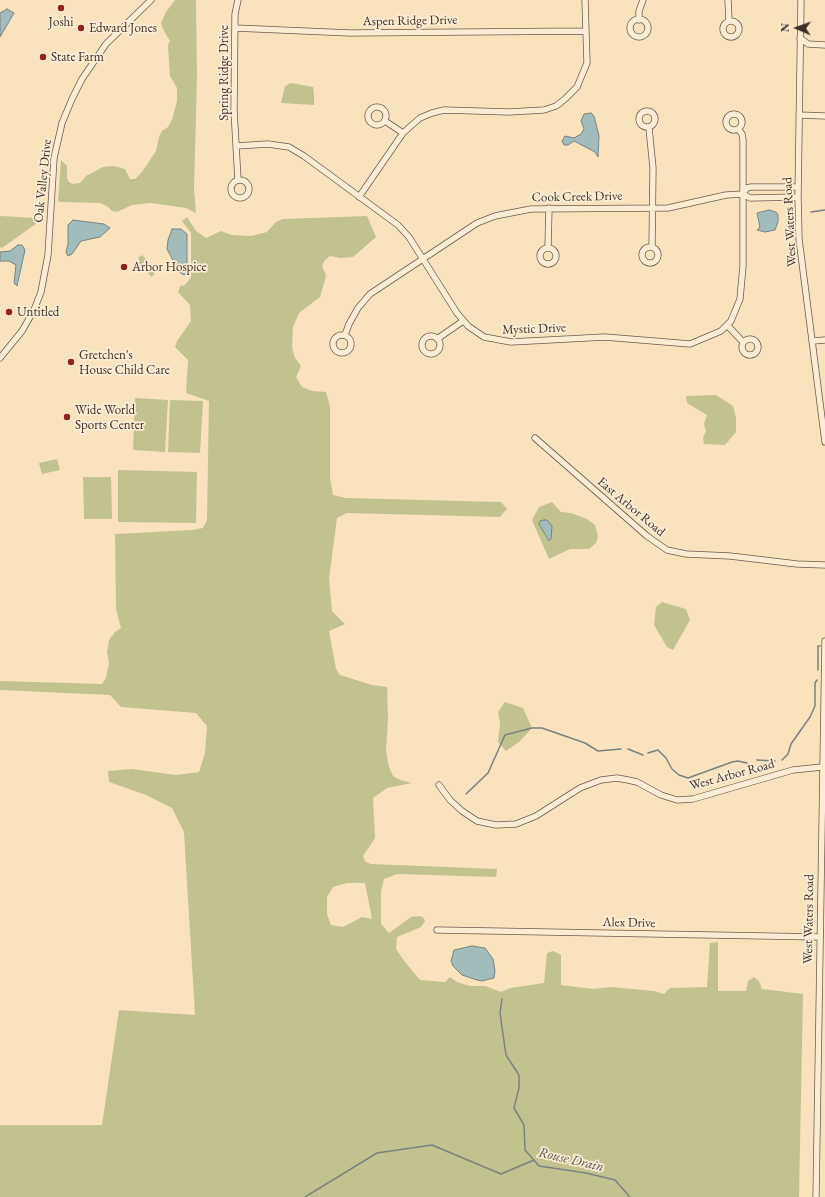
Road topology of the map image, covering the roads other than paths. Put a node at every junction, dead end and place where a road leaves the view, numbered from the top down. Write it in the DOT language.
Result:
graph roads {
  1 [pos="151,0"];
  2 [pos="238,0"];
  3 [pos="585,0"];
  4 [pos="643,0"];
  5 [pos="728,0"];
  6 [pos="801,0"];
  7 [pos="639,20"];
  8 [pos="729,21"];
  9 [pos="235,28"];
  10 [pos="586,31"];
  11 [pos="800,38"];
  12 [pos="812,45"];
  13 [pos="825,45"];
  14 [pos="800,53"];
  15 [pos="799,115"];
  16 [pos="825,116"];
  17 [pos="385,121"];
  18 [pos="648,128"];
  19 [pos="738,129"];
  20 [pos="403,134"];
  21 [pos="236,146"];
  22 [pos="238,180"];
  23 [pos="798,187"];
  24 [pos="743,194"];
  25 [pos="359,197"];
  26 [pos="798,197"];
  27 [pos="549,208"];
  28 [pos="654,208"];
  29 [pos="652,247"];
  30 [pos="548,248"];
  31 [pos="423,258"];
  32 [pos="463,321"];
  33 [pos="727,325"];
  34 [pos="345,336"];
  35 [pos="437,339"];
  36 [pos="825,340"];
  37 [pos="813,341"];
  38 [pos="743,342"];
  39 [pos="0,358"];
  40 [pos="535,438"];
  41 [pos="825,442"];
  42 [pos="825,565"];
  43 [pos="825,641"];
  44 [pos="822,767"];
  45 [pos="439,785"];
  46 [pos="437,930"];
  47 [pos="820,937"];
  48 [pos="816,1197"];
  1 -- 39 [label="street, Oak Valley Drive"];
  2 -- 9 [label="street, Spring Ridge Drive"];
  3 -- 10 [label="street"];
  4 -- 7 [label="street"];
  5 -- 8 [label="street"];
  6 -- 11 [label="street, West Waters Road"];
  9 -- 10 [label="street, Aspen Ridge Drive"];
  9 -- 21 [label="street, Spring Ridge Drive"];
  10 -- 20 [label="street"];
  11 -- 12 [label="street"];
  11 -- 14 [label="street, West Waters Road"];
  12 -- 13 [label="street"];
  12 -- 14 [label="street"];
  14 -- 15 [label="street, West Waters Road"];
  15 -- 16 [label="street"];
  15 -- 23 [label="street, West Waters Road"];
  17 -- 20 [label="street"];
  18 -- 28 [label="street"];
  19 -- 24 [label="street, Mystic Drive"];
  20 -- 25 [label="street"];
  21 -- 22 [label="street, Spring Ridge Drive"];
  21 -- 25 [label="street, Mystic Drive"];
  23 -- 24 [label="street, Cook Creek Drive"];
  23 -- 26 [label="street, West Waters Road"];
  24 -- 26 [label="street, Cook Creek Drive"];
  24 -- 28 [label="street, Cook Creek Drive"];
  24 -- 33 [label="street, Mystic Drive"];
  25 -- 31 [label="street, Mystic Drive"];
  26 -- 37 [label="street, West Waters Road"];
  27 -- 28 [label="street, Cook Creek Drive"];
  27 -- 30 [label="street"];
  27 -- 31 [label="street, Cook Creek Drive"];
  28 -- 29 [label="street"];
  31 -- 32 [label="street, Mystic Drive"];
  31 -- 34 [label="street, Cook Creek Drive"];
  32 -- 33 [label="street, Mystic Drive"];
  32 -- 35 [label="street"];
  33 -- 38 [label="street"];
  36 -- 37 [label="street"];
  37 -- 41 [label="street, West Waters Road"];
  40 -- 42 [label="street, East Arbor Road"];
  43 -- 44 [label="street, West Waters Road"];
  44 -- 45 [label="street, West Arbor Road"];
  44 -- 47 [label="street, West Waters Road"];
  46 -- 47 [label="street, Alex Drive"];
  47 -- 48 [label="street, West Waters Road"];
}
